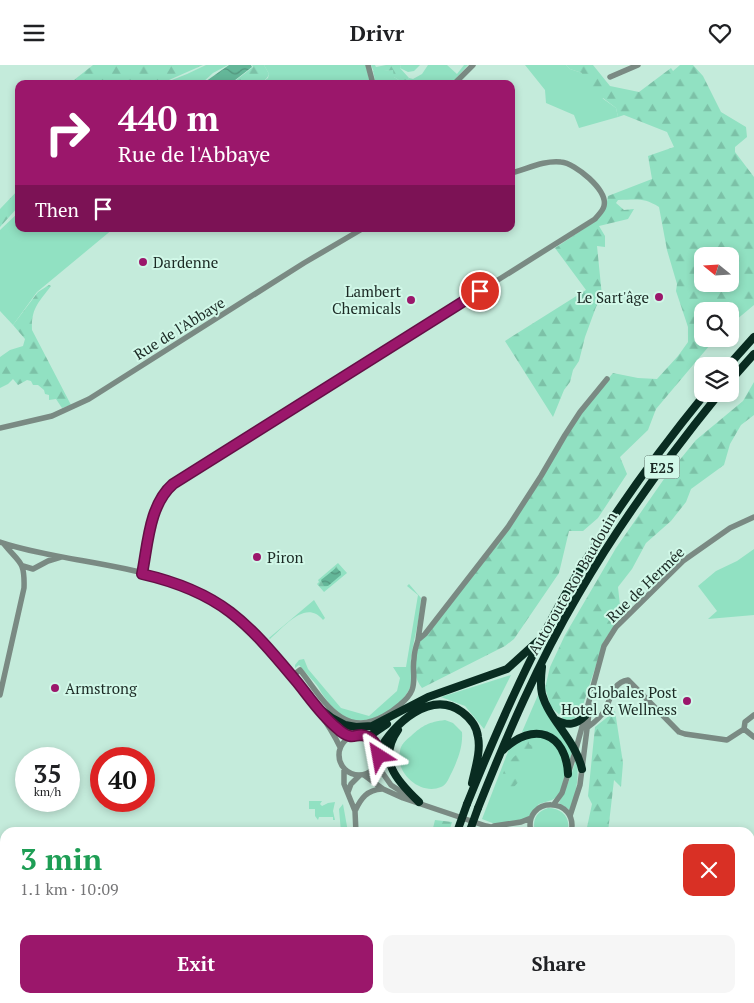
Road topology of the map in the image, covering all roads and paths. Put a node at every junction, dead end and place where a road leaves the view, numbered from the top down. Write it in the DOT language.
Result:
graph roads {
  1 [pos="368,65"];
  2 [pos="473,65"];
  3 [pos="638,65"];
  4 [pos="610,77"];
  5 [pos="372,80"];
  6 [pos="458,80"];
  7 [pos="515,172"];
  8 [pos="357,232"];
  9 [pos="754,337"];
  10 [pos="754,354"];
  11 [pos="736,357"];
  12 [pos="739,371"];
  13 [pos="607,379"];
  14 [pos="698,402"];
  15 [pos="713,402"];
  16 [pos="0,428"];
  17 [pos="754,517"];
  18 [pos="2,543"];
  19 [pos="32,552"];
  20 [pos="61,557"];
  21 [pos="22,565"];
  22 [pos="39,565"];
  23 [pos="33,569"];
  24 [pos="142,574"];
  25 [pos="24,588"];
  26 [pos="424,599"];
  27 [pos="542,636"];
  28 [pos="418,640"];
  29 [pos="542,661"];
  30 [pos="292,676"];
  31 [pos="0,695"];
  32 [pos="312,702"];
  33 [pos="408,707"];
  34 [pos="587,714"];
  35 [pos="322,715"];
  36 [pos="601,715"];
  37 [pos="754,715"];
  38 [pos="409,717"];
  39 [pos="556,720"];
  40 [pos="588,727"];
  41 [pos="744,729"];
  42 [pos="351,737"];
  43 [pos="368,737"];
  44 [pos="754,737"];
  45 [pos="340,747"];
  46 [pos="576,749"];
  47 [pos="379,751"];
  48 [pos="500,753"];
  49 [pos="377,765"];
  50 [pos="582,769"];
  51 [pos="344,770"];
  52 [pos="568,774"];
  53 [pos="361,776"];
  54 [pos="383,789"];
  55 [pos="348,794"];
  56 [pos="419,803"];
  57 [pos="467,804"];
  58 [pos="554,804"];
  59 [pos="355,811"];
  60 [pos="570,816"];
  61 [pos="531,818"];
  62 [pos="356,827"];
  63 [pos="459,827"];
  64 [pos="471,827"];
  65 [pos="489,827"];
  66 [pos="531,827"];
  67 [pos="572,827"];
  1 -- 5 [label="street"];
  2 -- 6 [label="street"];
  3 -- 4 [label="street"];
  7 -- 24 [label="street"];
  8 -- 16 [label="street, Rue de l'Abbaye"];
  9 -- 11 [label="highway"];
  10 -- 12 [label="highway"];
  13 -- 28 [label="street"];
  14 -- 27 [label="highway, Autoroute Roi Baudouin / E25"];
  15 -- 29 [label="highway, Autoroute Roi Baudouin / E25"];
  17 -- 34 [label="street, Rue de Hermée"];
  18 -- 19 [label="street"];
  18 -- 21 [label="street"];
  19 -- 20 [label="street"];
  19 -- 21 [label="street"];
  19 -- 22 [label="street"];
  20 -- 22 [label="street"];
  20 -- 24 [label="street"];
  21 -- 23 [label="street"];
  21 -- 25 [label="street"];
  22 -- 23 [label="street"];
  23 -- 25 [label="street"];
  24 -- 30 [label="street"];
  25 -- 31 [label="street"];
  26 -- 28 [label="street"];
  27 -- 33 [label="highway"];
  27 -- 57 [label="highway, Autoroute Roi Baudouin / E25"];
  28 -- 30 [label="street"];
  29 -- 39 [label="highway"];
  29 -- 48 [label="highway, Autoroute Roi Baudouin / E25"];
  30 -- 32 [label="street"];
  32 -- 33 [label="highway"];
  32 -- 35 [label="street"];
  33 -- 43 [label="highway"];
  34 -- 36 [label="street"];
  34 -- 39 [label="highway"];
  34 -- 40 [label="street, Rue de Hermée"];
  34 -- 46 [label="street, Rue de Hermée"];
  35 -- 42 [label="street"];
  35 -- 45 [label="street"];
  36 -- 40 [label="street"];
  36 -- 41 [label="street"];
  37 -- 41 [label="street"];
  38 -- 47 [label="highway"];
  38 -- 56 [label="highway"];
  38 -- 57 [label="highway"];
  39 -- 46 [label="highway"];
  40 -- 50 [label="street, Rue de Hermée"];
  41 -- 44 [label="street"];
  42 -- 43 [label="street"];
  42 -- 45 [label="street"];
  43 -- 47 [label="street"];
  45 -- 51 [label="street"];
  46 -- 50 [label="highway"];
  46 -- 52 [label="street, Rue de Hermée"];
  47 -- 49 [label="street"];
  48 -- 52 [label="highway"];
  48 -- 64 [label="highway, Autoroute Roi Baudouin / E25, bridge"];
  49 -- 53 [label="street"];
  49 -- 56 [label="street"];
  50 -- 60 [label="street, Rue de Hermée"];
  51 -- 53 [label="street"];
  51 -- 55 [label="street"];
  52 -- 58 [label="street, Rue de Hermée"];
  53 -- 54 [label="street"];
  53 -- 55 [label="street"];
  54 -- 56 [label="street"];
  54 -- 59 [label="street"];
  55 -- 59 [label="street"];
  56 -- 65 [label="street"];
  57 -- 63 [label="highway, Autoroute Roi Baudouin / E25, bridge"];
  58 -- 60 [label="street"];
  58 -- 61 [label="street"];
  59 -- 62 [label="street"];
  60 -- 67 [label="street, Rue de Hermée"];
  61 -- 65 [label="street"];
  61 -- 66 [label="street"];
}
